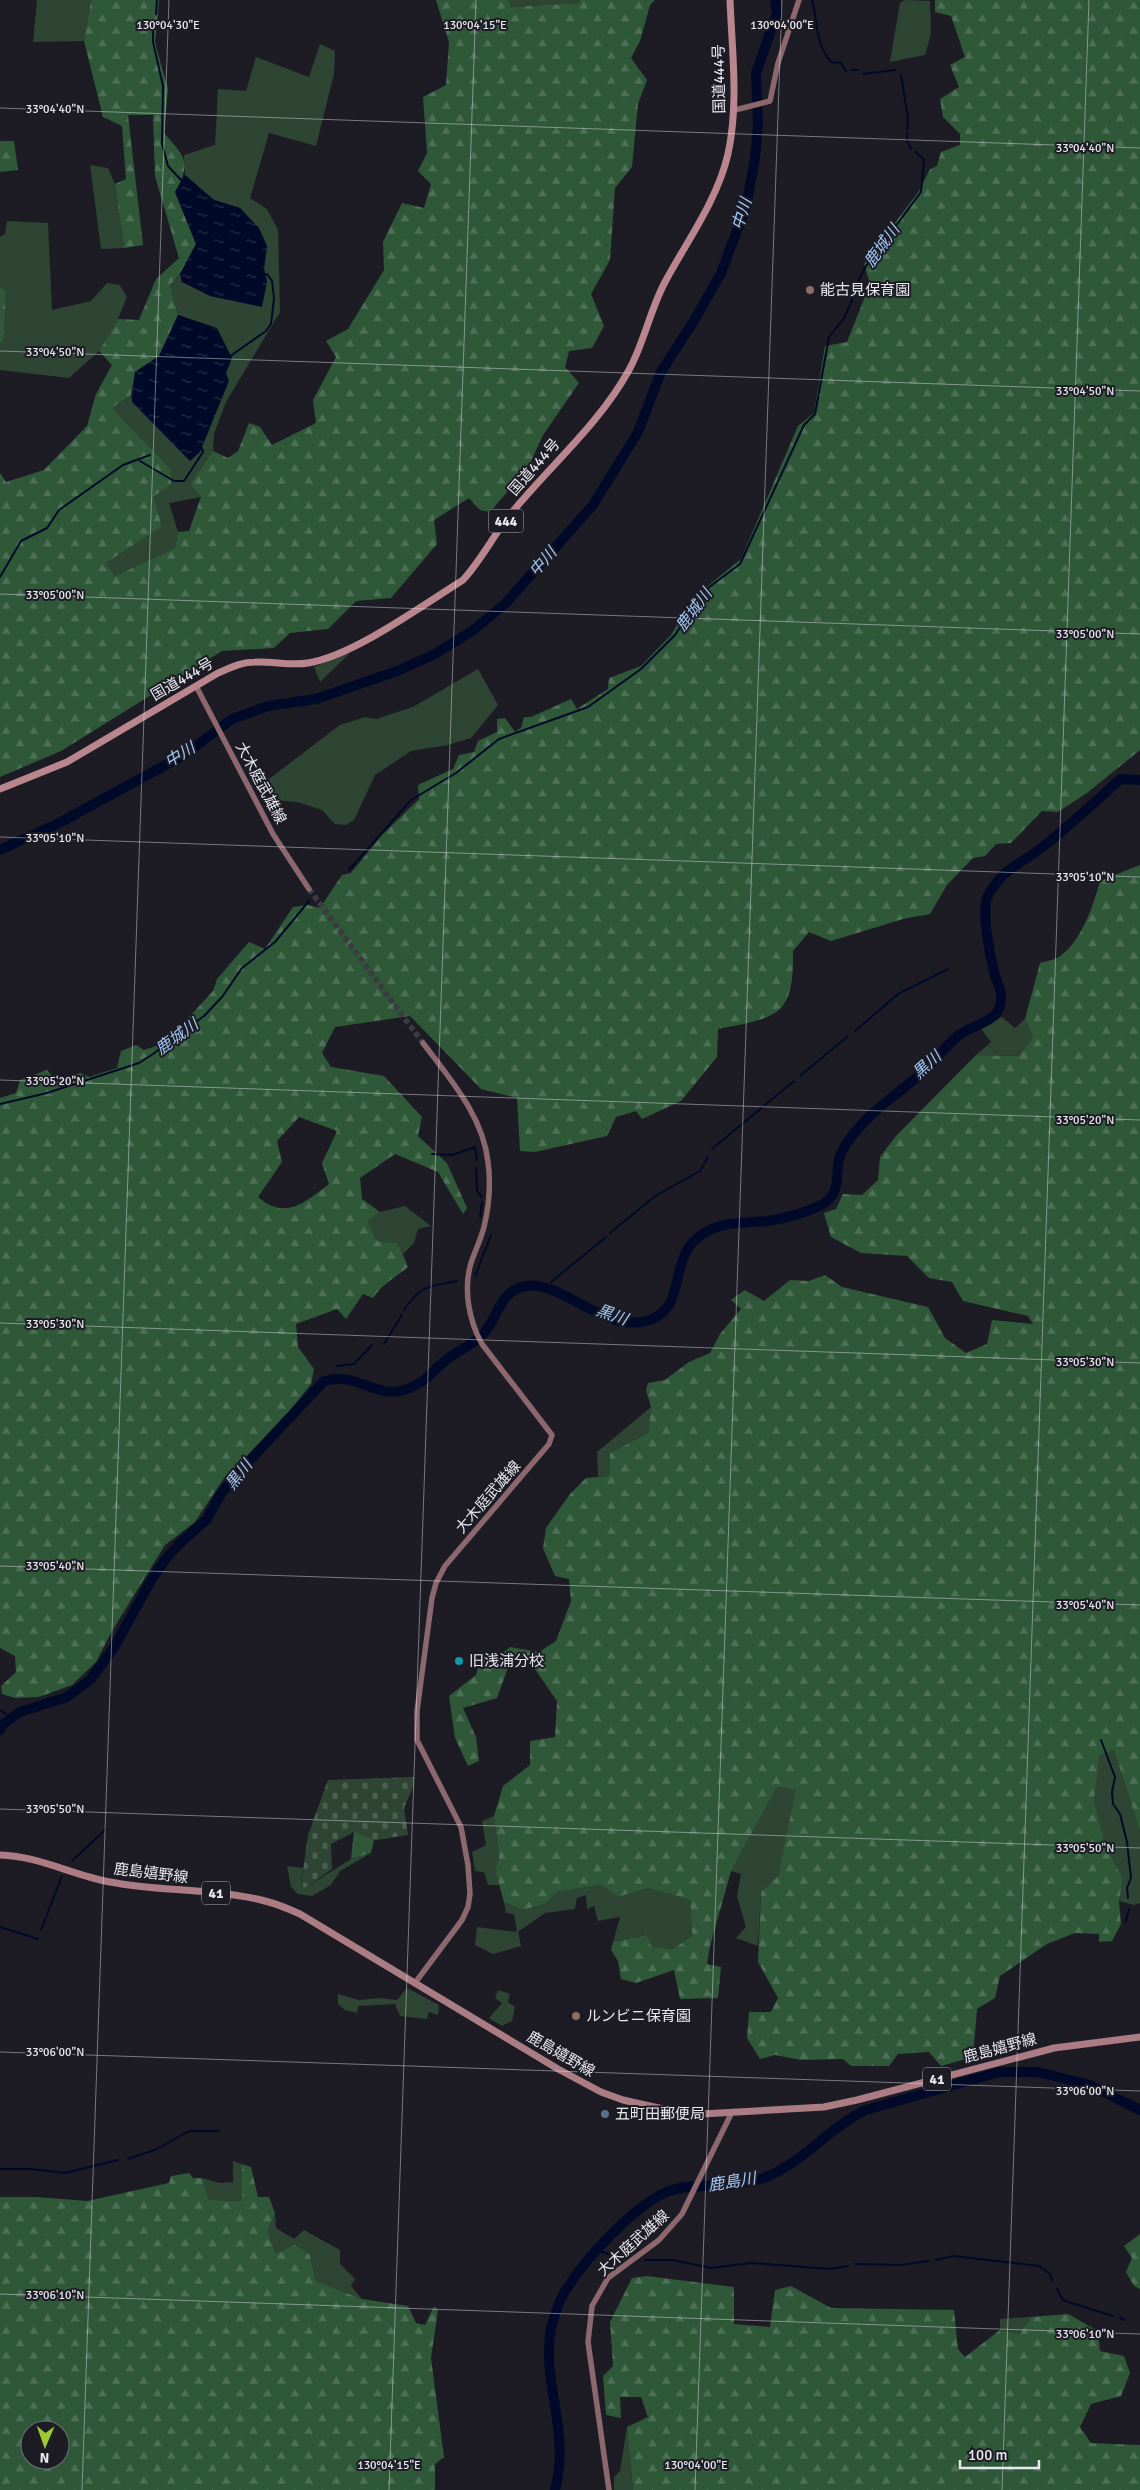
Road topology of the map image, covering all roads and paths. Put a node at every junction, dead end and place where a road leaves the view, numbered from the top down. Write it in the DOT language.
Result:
graph roads {
  1 [pos="730,0"];
  2 [pos="799,0"];
  3 [pos="738,110"];
  4 [pos="196,686"];
  5 [pos="0,789"];
  6 [pos="309,889"];
  7 [pos="423,1043"];
  8 [pos="0,1854"];
  9 [pos="415,1983"];
  10 [pos="1140,2036"];
  11 [pos="732,2112"];
  12 [pos="609,2490"];
  1 -- 3 [label="highway, 国道444号 / 444"];
  2 -- 3 [label="main road"];
  3 -- 4 [label="highway, 国道444号 / 444"];
  4 -- 5 [label="highway, 国道444号 / 444"];
  4 -- 6 [label="main road, 大木庭武雄線"];
  7 -- 9 [label="main road, 大木庭武雄線"];
  8 -- 9 [label="main road, 鹿島嬉野線 / 41"];
  9 -- 11 [label="main road, 鹿島嬉野線 / 41"];
  10 -- 11 [label="main road, 鹿島嬉野線 / 41"];
  11 -- 12 [label="main road, 大木庭武雄線"];
}
